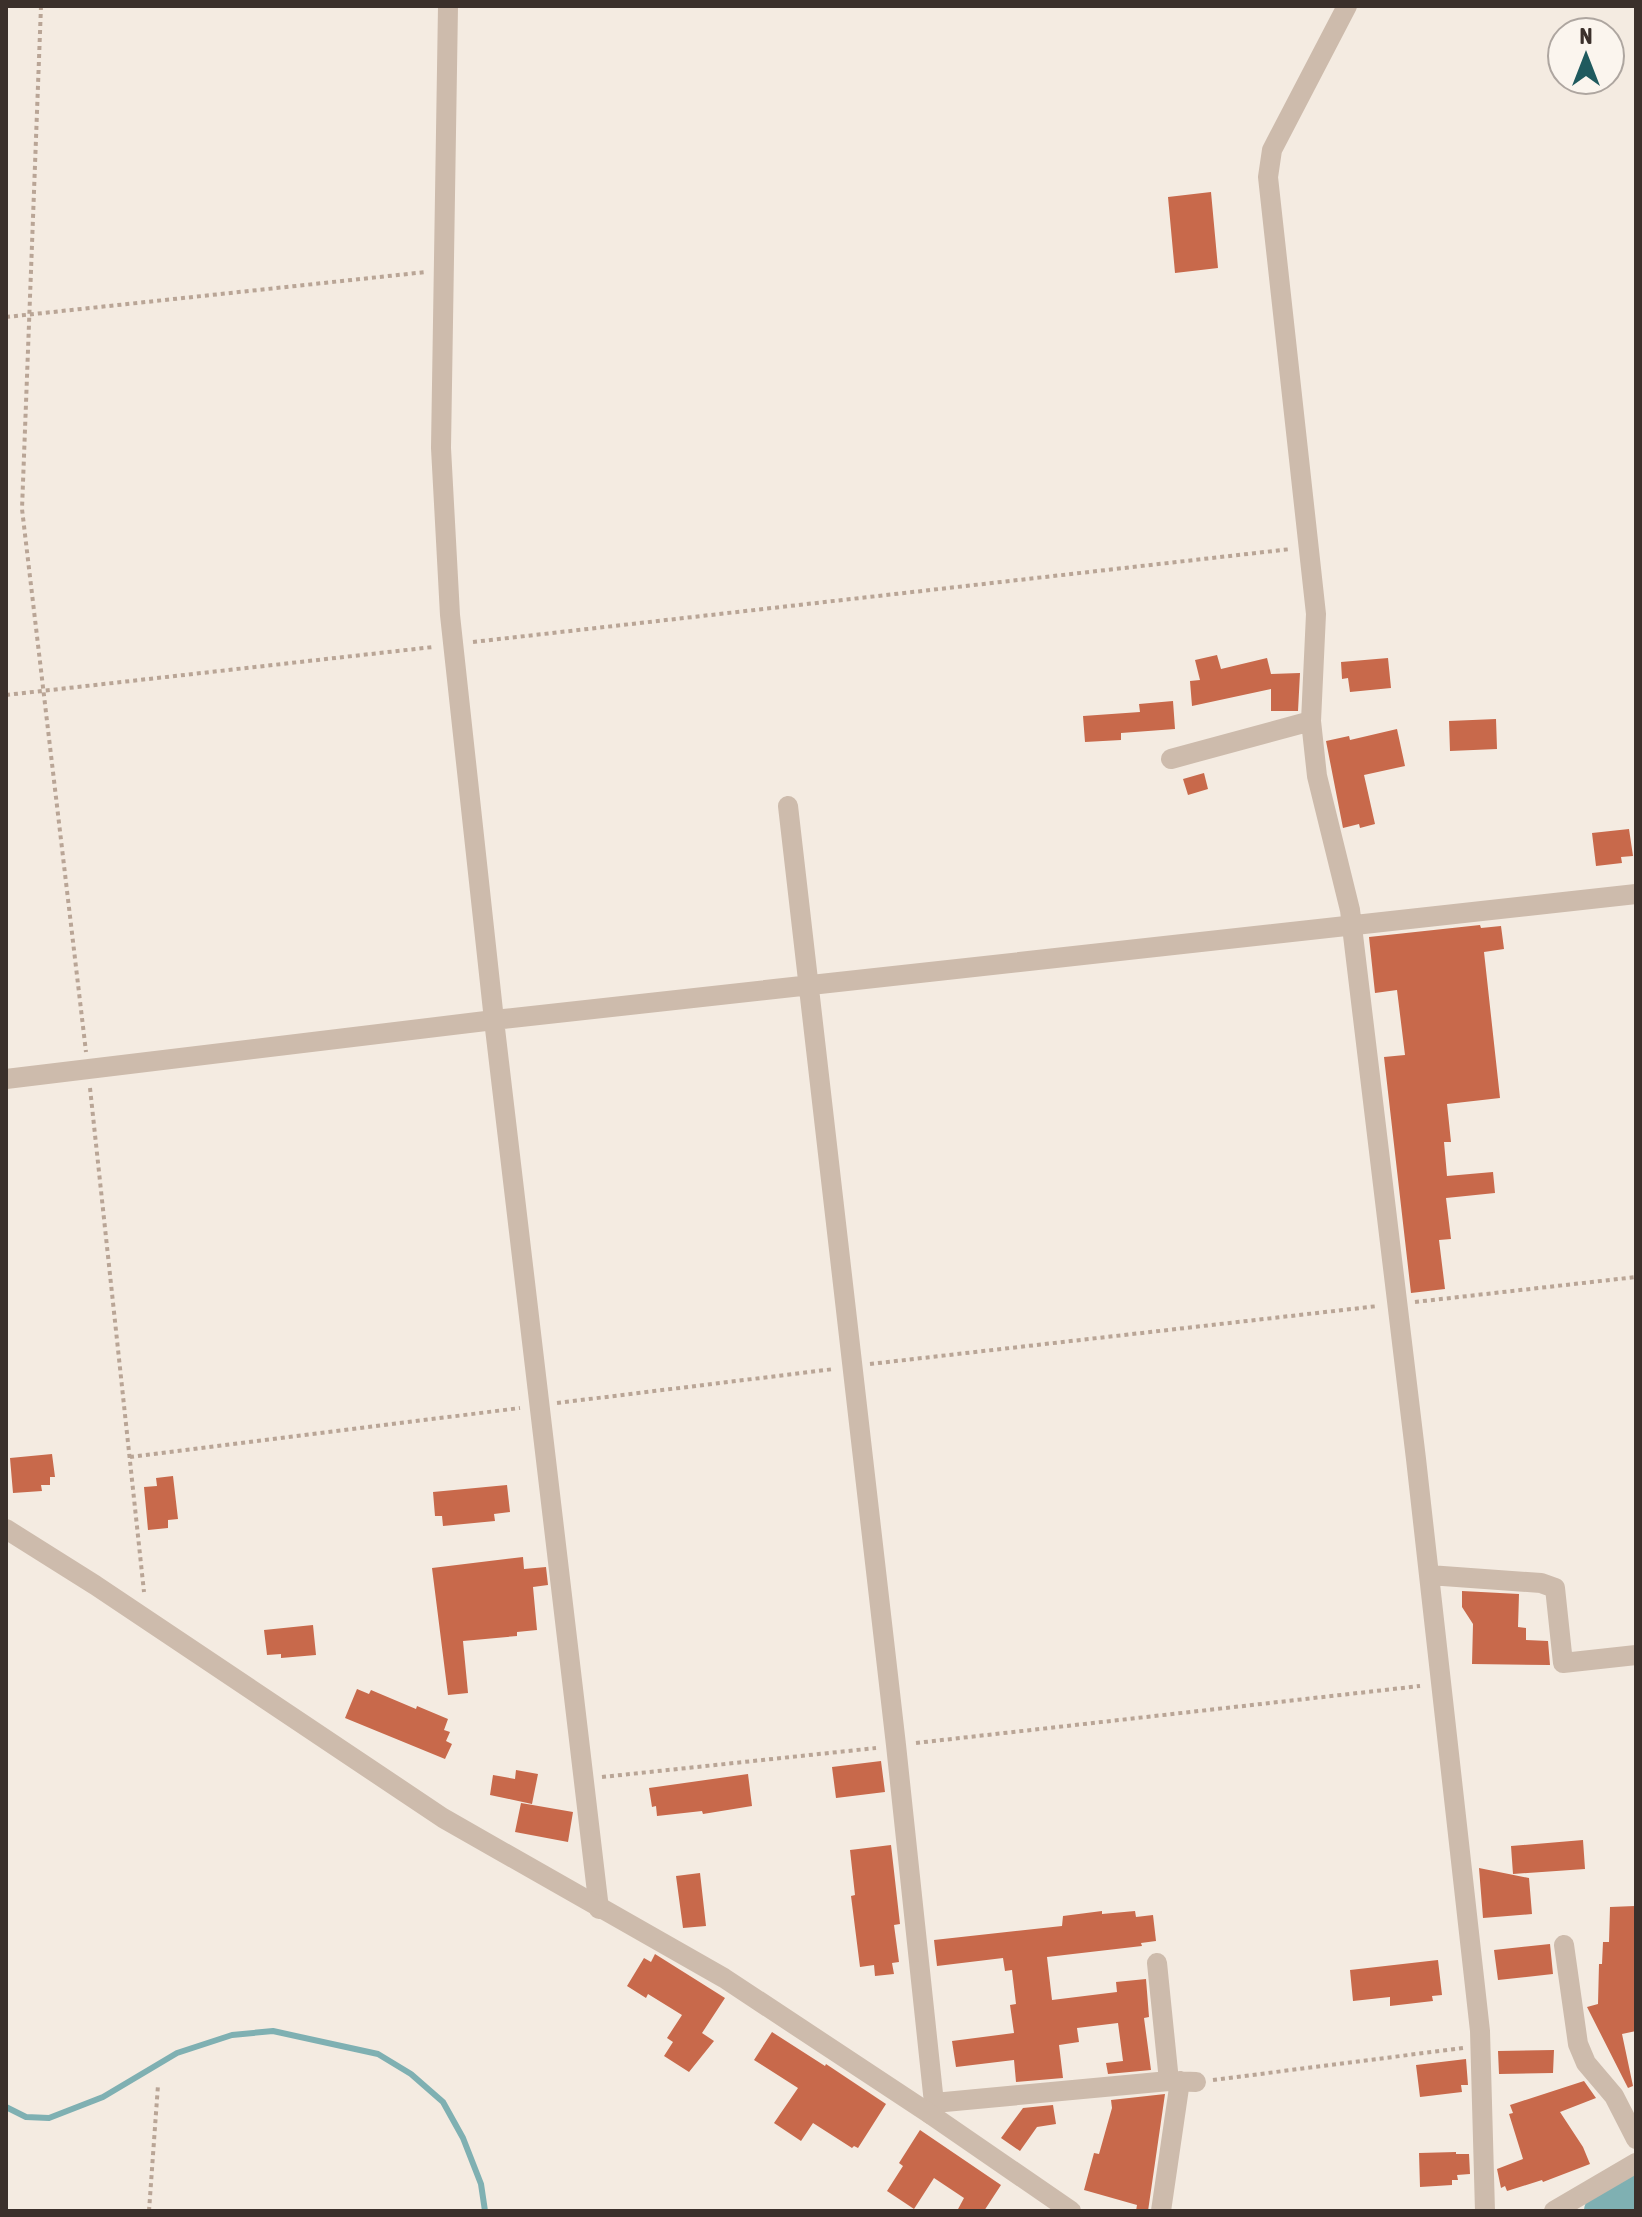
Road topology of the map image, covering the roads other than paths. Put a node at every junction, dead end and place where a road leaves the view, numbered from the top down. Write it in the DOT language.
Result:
graph roads {
  1 [pos="448,6"];
  2 [pos="1347,6"];
  3 [pos="1311,721"];
  4 [pos="1171,759"];
  5 [pos="788,806"];
  6 [pos="1636,894"];
  7 [pos="1351,927"];
  8 [pos="809,986"];
  9 [pos="494,1020"];
  10 [pos="6,1079"];
  11 [pos="6,1529"];
  12 [pos="1429,1575"];
  13 [pos="1636,1655"];
  14 [pos="599,1909"];
  15 [pos="1564,1945"];
  16 [pos="1157,1963"];
  17 [pos="1182,2081"];
  18 [pos="932,2108"];
  19 [pos="1636,2139"];
  20 [pos="1636,2163"];
  21 [pos="1071,2211"];
  22 [pos="1161,2211"];
  23 [pos="1485,2211"];
  24 [pos="1554,2211"];
  1 -- 9 [label="street"];
  2 -- 3 [label="street"];
  3 -- 4 [label="street"];
  3 -- 7 [label="street"];
  5 -- 8 [label="street"];
  6 -- 7 [label="street"];
  7 -- 8 [label="street"];
  7 -- 12 [label="street"];
  8 -- 9 [label="street"];
  8 -- 18 [label="street"];
  9 -- 10 [label="street"];
  9 -- 14 [label="street"];
  11 -- 14 [label="street"];
  12 -- 13 [label="street"];
  12 -- 23 [label="street"];
  14 -- 18 [label="street"];
  15 -- 19 [label="street"];
  16 -- 17 [label="street"];
  17 -- 18 [label="street"];
  17 -- 22 [label="street"];
  18 -- 21 [label="street"];
  20 -- 24 [label="street"];
}
